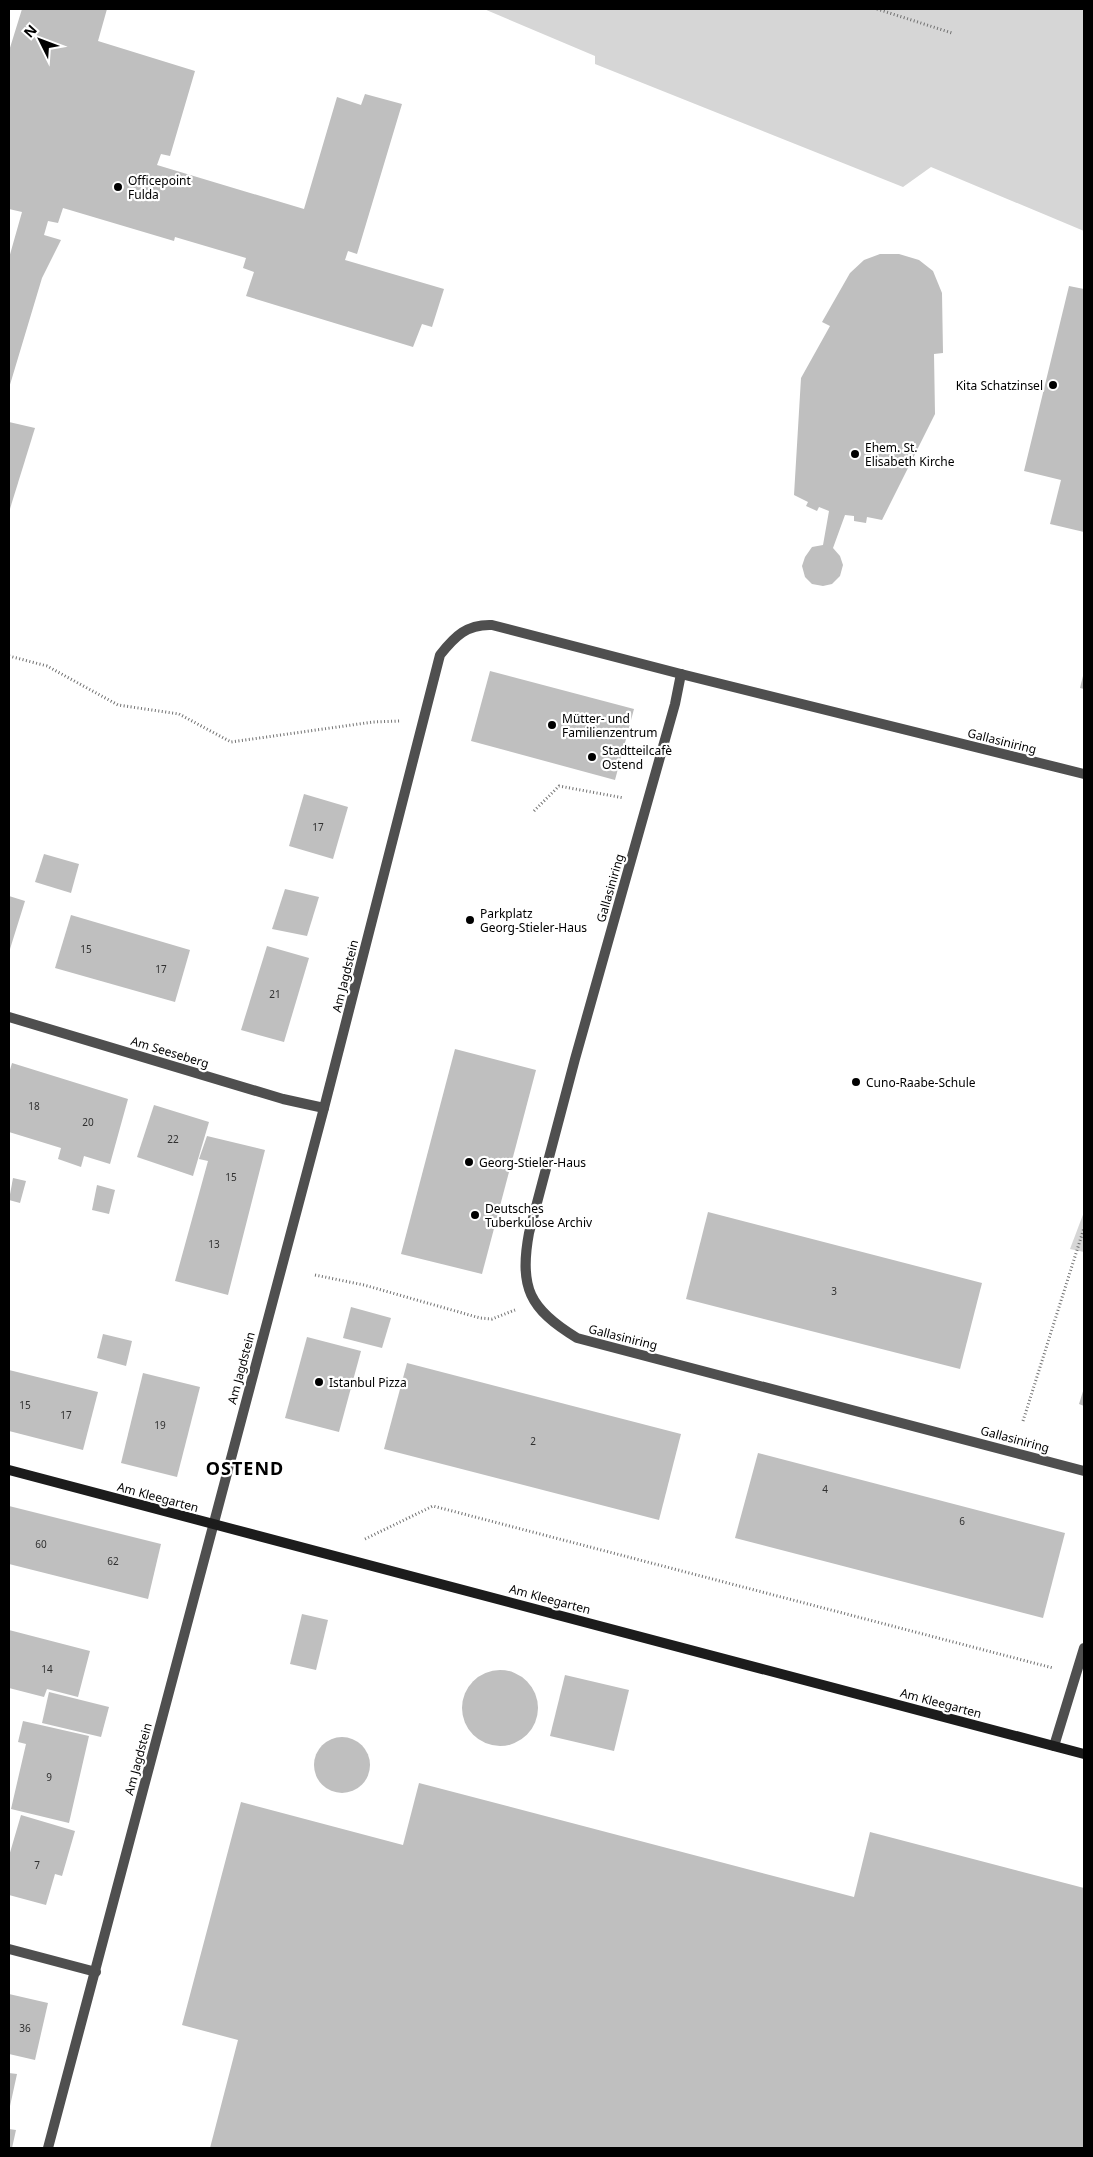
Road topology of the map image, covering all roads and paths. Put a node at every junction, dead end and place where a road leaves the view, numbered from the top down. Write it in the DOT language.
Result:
graph roads {
  1 [pos="877,9"];
  2 [pos="952,33"];
  3 [pos="492,625"];
  4 [pos="9,656"];
  5 [pos="681,674"];
  6 [pos="404,722"];
  7 [pos="1084,774"];
  8 [pos="630,800"];
  9 [pos="534,811"];
  10 [pos="9,1017"];
  11 [pos="324,1108"];
  12 [pos="1084,1228"];
  13 [pos="315,1275"];
  14 [pos="516,1310"];
  15 [pos="1024,1421"];
  16 [pos="9,1470"];
  17 [pos="1084,1472"];
  18 [pos="213,1525"];
  19 [pos="333,1555"];
  20 [pos="1084,1648"];
  21 [pos="1058,1669"];
  22 [pos="1054,1746"];
  23 [pos="1084,1754"];
  24 [pos="9,1949"];
  25 [pos="96,1972"];
  26 [pos="48,2148"];
  1 -- 2 [label="path"];
  3 -- 5 [label="street, Gallasiniring"];
  3 -- 11 [label="street, Am Jagdstein"];
  4 -- 6 [label="path"];
  5 -- 7 [label="street, Gallasiniring"];
  5 -- 17 [label="street, Gallasiniring"];
  8 -- 9 [label="path"];
  10 -- 11 [label="street, Am Seeseberg"];
  11 -- 18 [label="street, Am Jagdstein"];
  12 -- 15 [label="path"];
  13 -- 14 [label="path"];
  16 -- 18 [label="street, Am Kleegarten"];
  18 -- 19 [label="street, Am Kleegarten"];
  18 -- 25 [label="street, Am Jagdstein"];
  19 -- 21 [label="path"];
  19 -- 22 [label="street, Am Kleegarten"];
  20 -- 22 [label="street"];
  22 -- 23 [label="street, Am Kleegarten"];
  24 -- 25 [label="street"];
  25 -- 26 [label="street, Am Jagdstein"];
}
